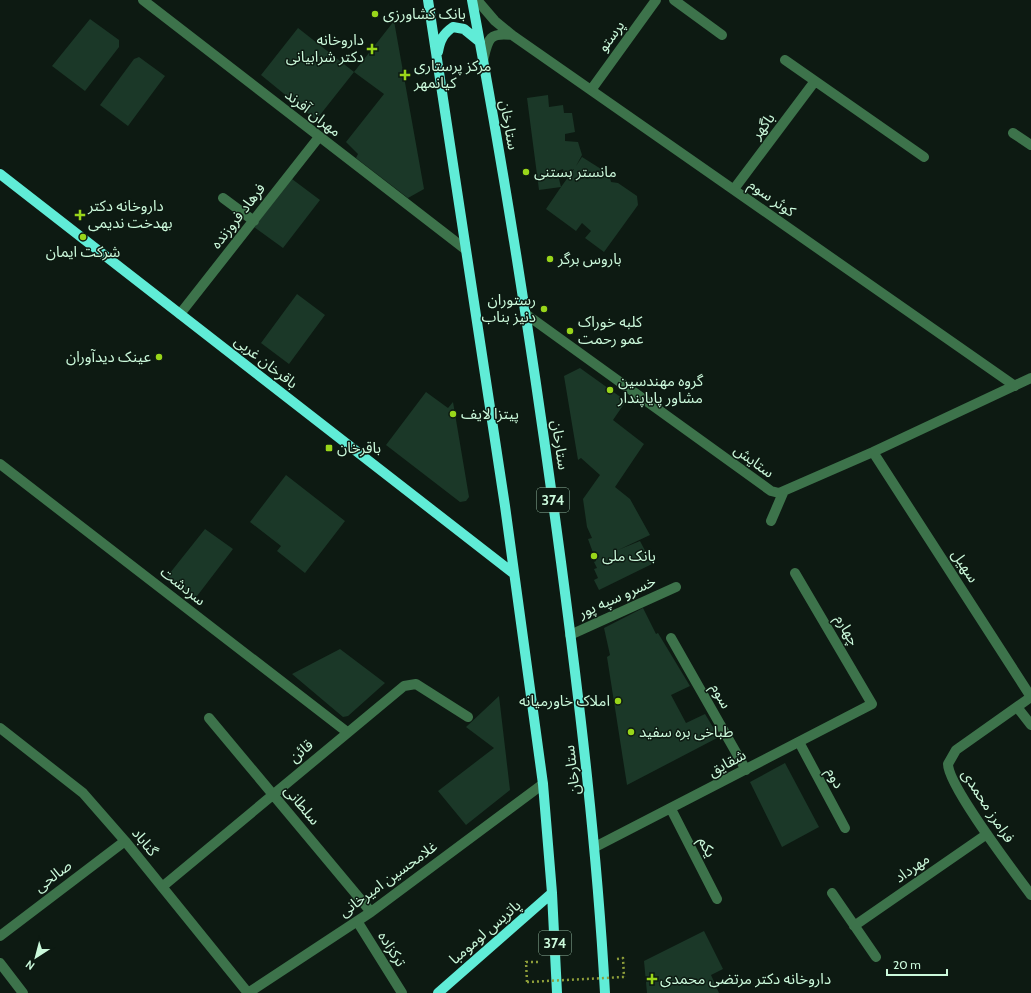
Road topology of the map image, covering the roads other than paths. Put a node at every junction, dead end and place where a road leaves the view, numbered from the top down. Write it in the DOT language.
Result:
graph roads {
  1 [pos="143,0"];
  2 [pos="428,0"];
  3 [pos="472,0"];
  4 [pos="477,0"];
  5 [pos="656,0"];
  6 [pos="674,0"];
  7 [pos="512,35"];
  8 [pos="722,35"];
  9 [pos="480,42"];
  10 [pos="437,57"];
  11 [pos="785,60"];
  12 [pos="483,64"];
  13 [pos="815,81"];
  14 [pos="591,90"];
  15 [pos="1013,132"];
  16 [pos="320,137"];
  17 [pos="1031,145"];
  18 [pos="924,157"];
  19 [pos="0,174"];
  20 [pos="734,190"];
  21 [pos="223,198"];
  22 [pos="254,221"];
  23 [pos="465,249"];
  24 [pos="180,314"];
  25 [pos="527,315"];
  26 [pos="1031,378"];
  27 [pos="1015,386"];
  28 [pos="873,452"];
  29 [pos="0,464"];
  30 [pos="782,493"];
  31 [pos="771,521"];
  32 [pos="795,572"];
  33 [pos="513,573"];
  34 [pos="676,587"];
  35 [pos="570,635"];
  36 [pos="671,638"];
  37 [pos="1031,697"];
  38 [pos="872,704"];
  39 [pos="1017,707"];
  40 [pos="468,717"];
  41 [pos="209,718"];
  42 [pos="1031,725"];
  43 [pos="0,728"];
  44 [pos="347,732"];
  45 [pos="799,742"];
  46 [pos="746,770"];
  47 [pos="543,784"];
  48 [pos="273,794"];
  49 [pos="671,809"];
  50 [pos="845,828"];
  51 [pos="987,834"];
  52 [pos="125,841"];
  53 [pos="595,847"];
  54 [pos="162,887"];
  55 [pos="552,893"];
  56 [pos="832,893"];
  57 [pos="1031,896"];
  58 [pos="717,899"];
  59 [pos="371,912"];
  60 [pos="357,921"];
  61 [pos="854,926"];
  62 [pos="0,936"];
  63 [pos="876,957"];
  64 [pos="0,963"];
  65 [pos="23,993"];
  66 [pos="248,993"];
  67 [pos="402,993"];
  68 [pos="438,993"];
  69 [pos="557,993"];
  70 [pos="605,993"];
  1 -- 16 [label="street, مهران آفرند"];
  2 -- 10 [label="main road, ستارخان / 374"];
  3 -- 9 [label="main road, ستارخان / 374"];
  4 -- 7 [label="street, کوثر سوم"];
  5 -- 14 [label="street, پرستو"];
  6 -- 8 [label="street"];
  7 -- 12 [label="street"];
  7 -- 14 [label="street, کوثر سوم"];
  9 -- 10 [label="main road"];
  9 -- 12 [label="main road, ستارخان / 374"];
  10 -- 23 [label="main road, ستارخان / 374"];
  11 -- 13 [label="street"];
  12 -- 25 [label="main road, ستارخان / 374"];
  13 -- 18 [label="street"];
  13 -- 20 [label="street, باگهر"];
  14 -- 20 [label="street, کوثر سوم"];
  15 -- 17 [label="street"];
  16 -- 22 [label="street, فرهاد فروزنده"];
  16 -- 23 [label="street, مهران آفرند"];
  19 -- 24 [label="main road, باقرخان غربی"];
  20 -- 27 [label="street, کوثر سوم"];
  21 -- 22 [label="street"];
  22 -- 24 [label="street, فرهاد فروزنده"];
  23 -- 33 [label="main road, ستارخان / 374"];
  24 -- 33 [label="main road, باقرخان غربی"];
  25 -- 30 [label="street, ستایش"];
  25 -- 35 [label="main road, ستارخان / 374"];
  26 -- 27 [label="street, ستایش"];
  27 -- 28 [label="street, ستایش"];
  28 -- 30 [label="street, ستایش"];
  28 -- 37 [label="street, سهیل"];
  29 -- 44 [label="street, سردشت"];
  30 -- 31 [label="street"];
  32 -- 38 [label="street, چهارم"];
  33 -- 47 [label="main road, ستارخان / 374"];
  34 -- 35 [label="street, خسرو سپه پور"];
  35 -- 53 [label="main road, ستارخان / 374"];
  36 -- 46 [label="street, سوم"];
  37 -- 39 [label="street"];
  38 -- 45 [label="street, شقایق"];
  39 -- 42 [label="street"];
  39 -- 51 [label="street, فرامرز محمدی"];
  40 -- 44 [label="street, قائن"];
  41 -- 48 [label="street, سلطانی"];
  43 -- 52 [label="street, گناباد"];
  44 -- 48 [label="street, قائن"];
  45 -- 46 [label="street, شقایق"];
  45 -- 50 [label="street, دوم"];
  46 -- 49 [label="street, شقایق"];
  47 -- 55 [label="main road, ستارخان / 374"];
  47 -- 59 [label="street, غلامحسین امیرخانی"];
  48 -- 54 [label="street, قائن"];
  48 -- 59 [label="street, سلطانی"];
  49 -- 53 [label="street, شقایق"];
  49 -- 58 [label="street, یکم"];
  51 -- 57 [label="street, فرامرز محمدی"];
  51 -- 61 [label="street, مهرداد"];
  52 -- 54 [label="street, گناباد"];
  52 -- 62 [label="street, صالحی"];
  53 -- 70 [label="main road, ستارخان / 374"];
  54 -- 66 [label="street, گناباد"];
  55 -- 68 [label="main road, پاتریس لومومبا"];
  55 -- 69 [label="main road, ستارخان / 374"];
  56 -- 61 [label="street"];
  59 -- 60 [label="street, غلامحسین امیرخانی"];
  60 -- 66 [label="street, غلامحسین امیرخانی"];
  60 -- 67 [label="street, ترکزاده"];
  61 -- 63 [label="street"];
  64 -- 65 [label="street"];
}
